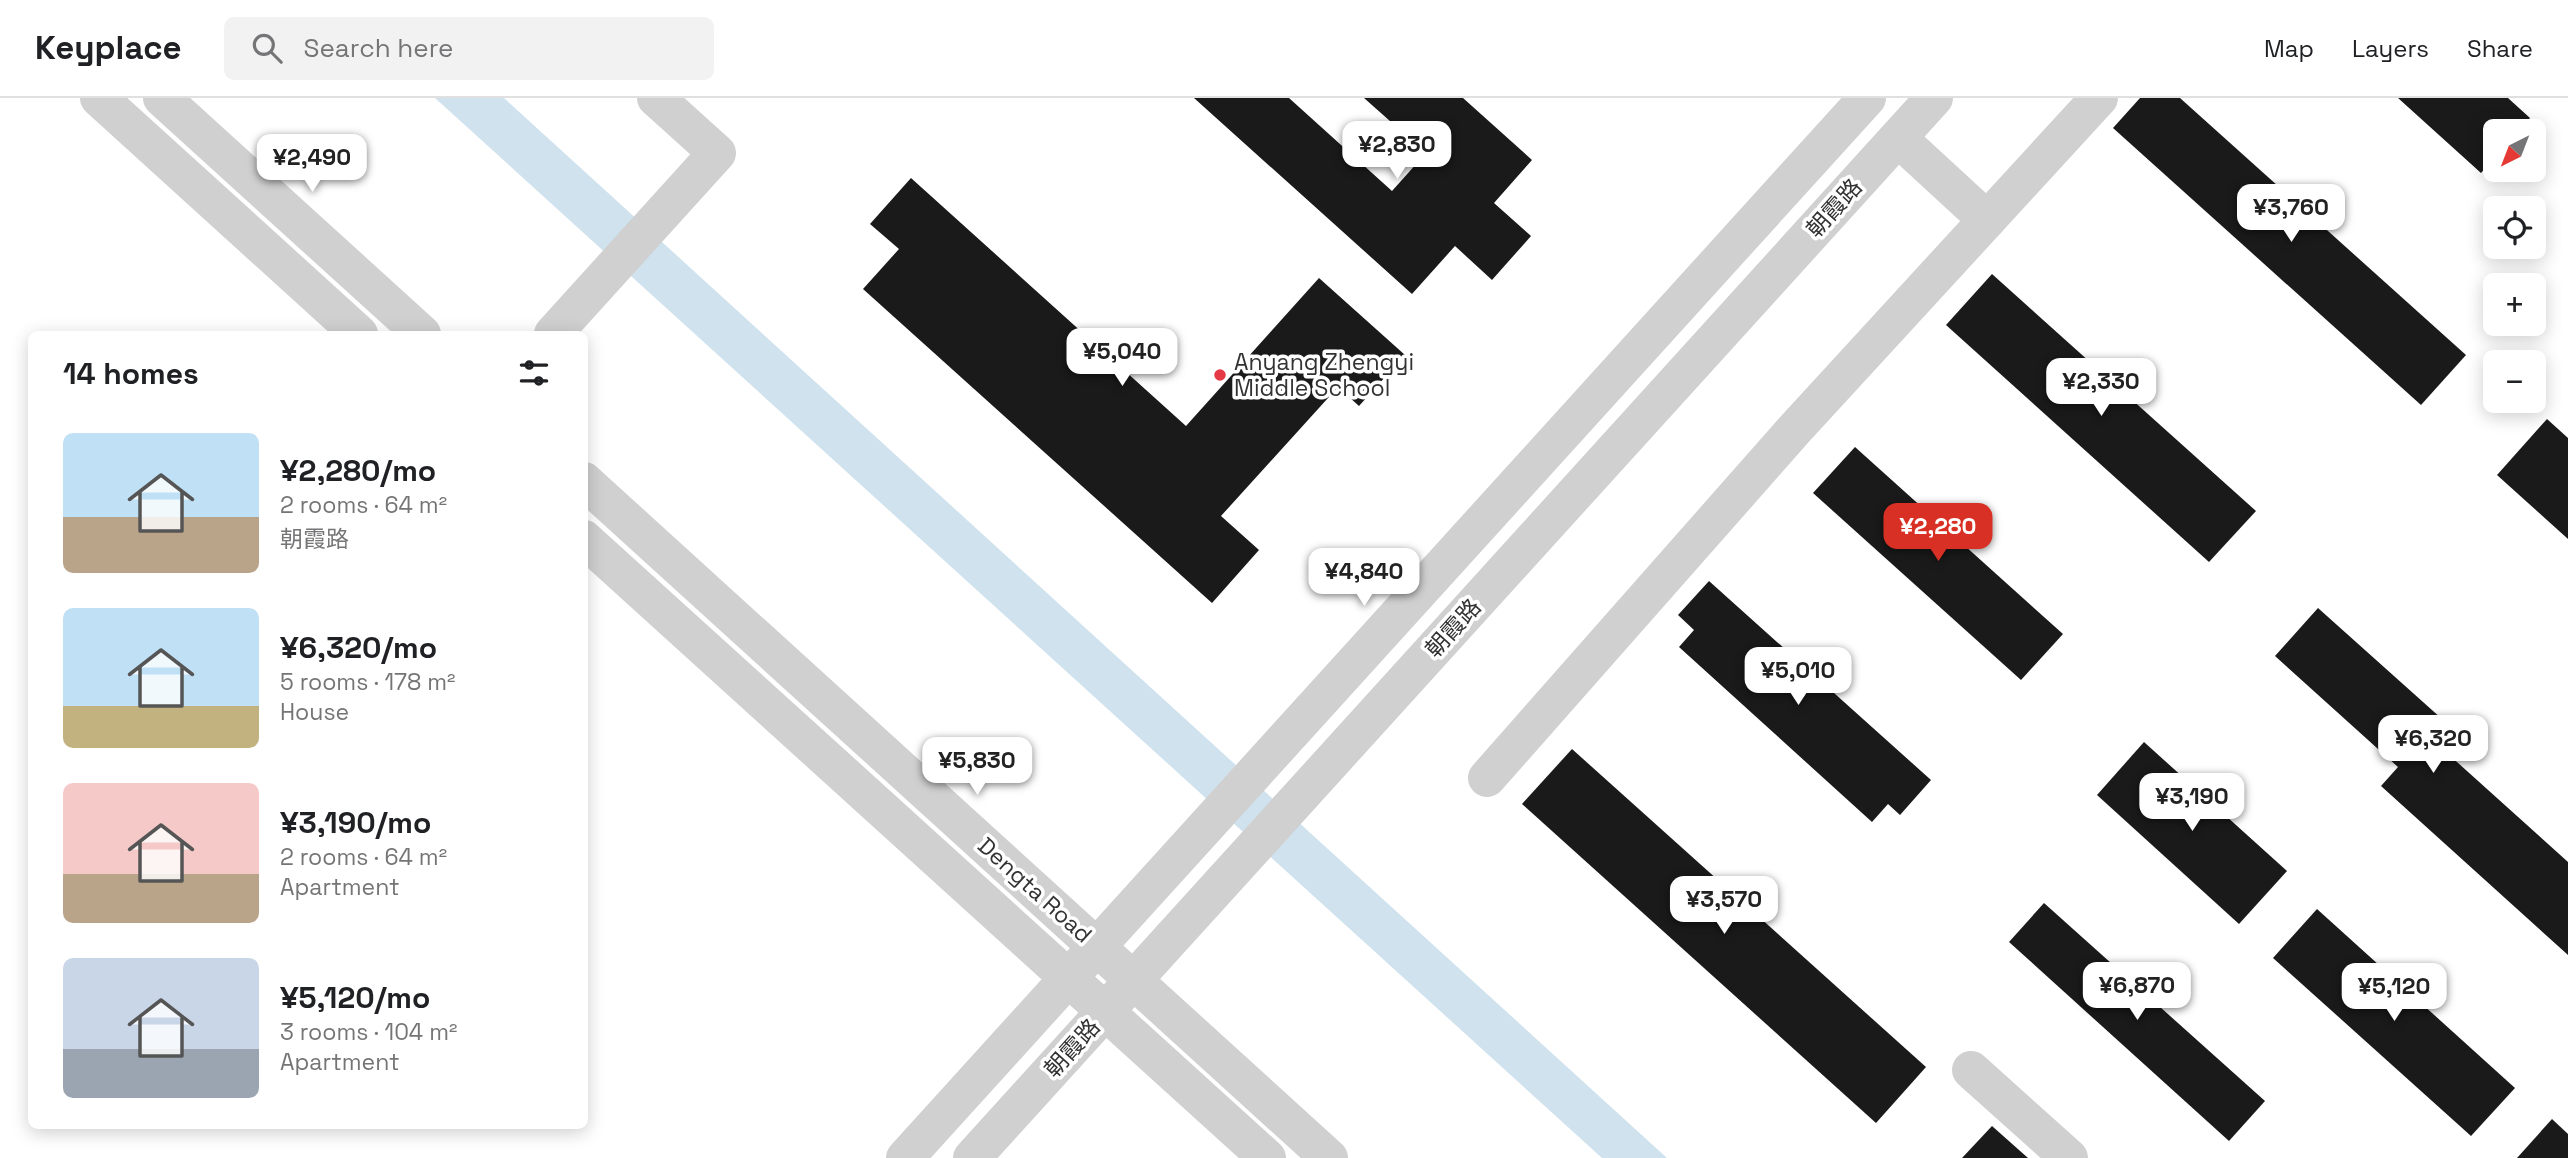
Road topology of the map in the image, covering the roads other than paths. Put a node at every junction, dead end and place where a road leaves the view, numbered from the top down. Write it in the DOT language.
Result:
graph roads {
  1 [pos="99,98"];
  2 [pos="162,98"];
  3 [pos="656,98"];
  4 [pos="1867,98"];
  5 [pos="1934,98"];
  6 [pos="2099,98"];
  7 [pos="1898,138"];
  8 [pos="1987,220"];
  9 [pos="356,331"];
  10 [pos="419,331"];
  11 [pos="556,331"];
  12 [pos="588,485"];
  13 [pos="588,543"];
  14 [pos="1487,778"];
  15 [pos="1097,946"];
  16 [pos="1068,978"];
  17 [pos="1134,980"];
  18 [pos="1105,1011"];
  19 [pos="1971,1070"];
  20 [pos="905,1158"];
  21 [pos="972,1158"];
  22 [pos="1267,1158"];
  23 [pos="1329,1158"];
  24 [pos="2069,1158"];
  1 -- 9 [label="street"];
  2 -- 10 [label="street"];
  3 -- 11 [label="street"];
  4 -- 15 [label="street"];
  5 -- 7 [label="street, 朝霞路"];
  6 -- 8 [label="street"];
  7 -- 8 [label="street"];
  7 -- 17 [label="street, 朝霞路"];
  8 -- 14 [label="street"];
  12 -- 15 [label="street, Dengta Road"];
  13 -- 16 [label="street, Dengta Road"];
  15 -- 16 [label="street"];
  15 -- 17 [label="street, Dengta Road"];
  16 -- 18 [label="street, Dengta Road"];
  16 -- 20 [label="street"];
  17 -- 18 [label="street, 朝霞路"];
  17 -- 23 [label="street, Dengta Road"];
  18 -- 21 [label="street, 朝霞路"];
  18 -- 22 [label="street, Dengta Road"];
  19 -- 24 [label="street"];
}
